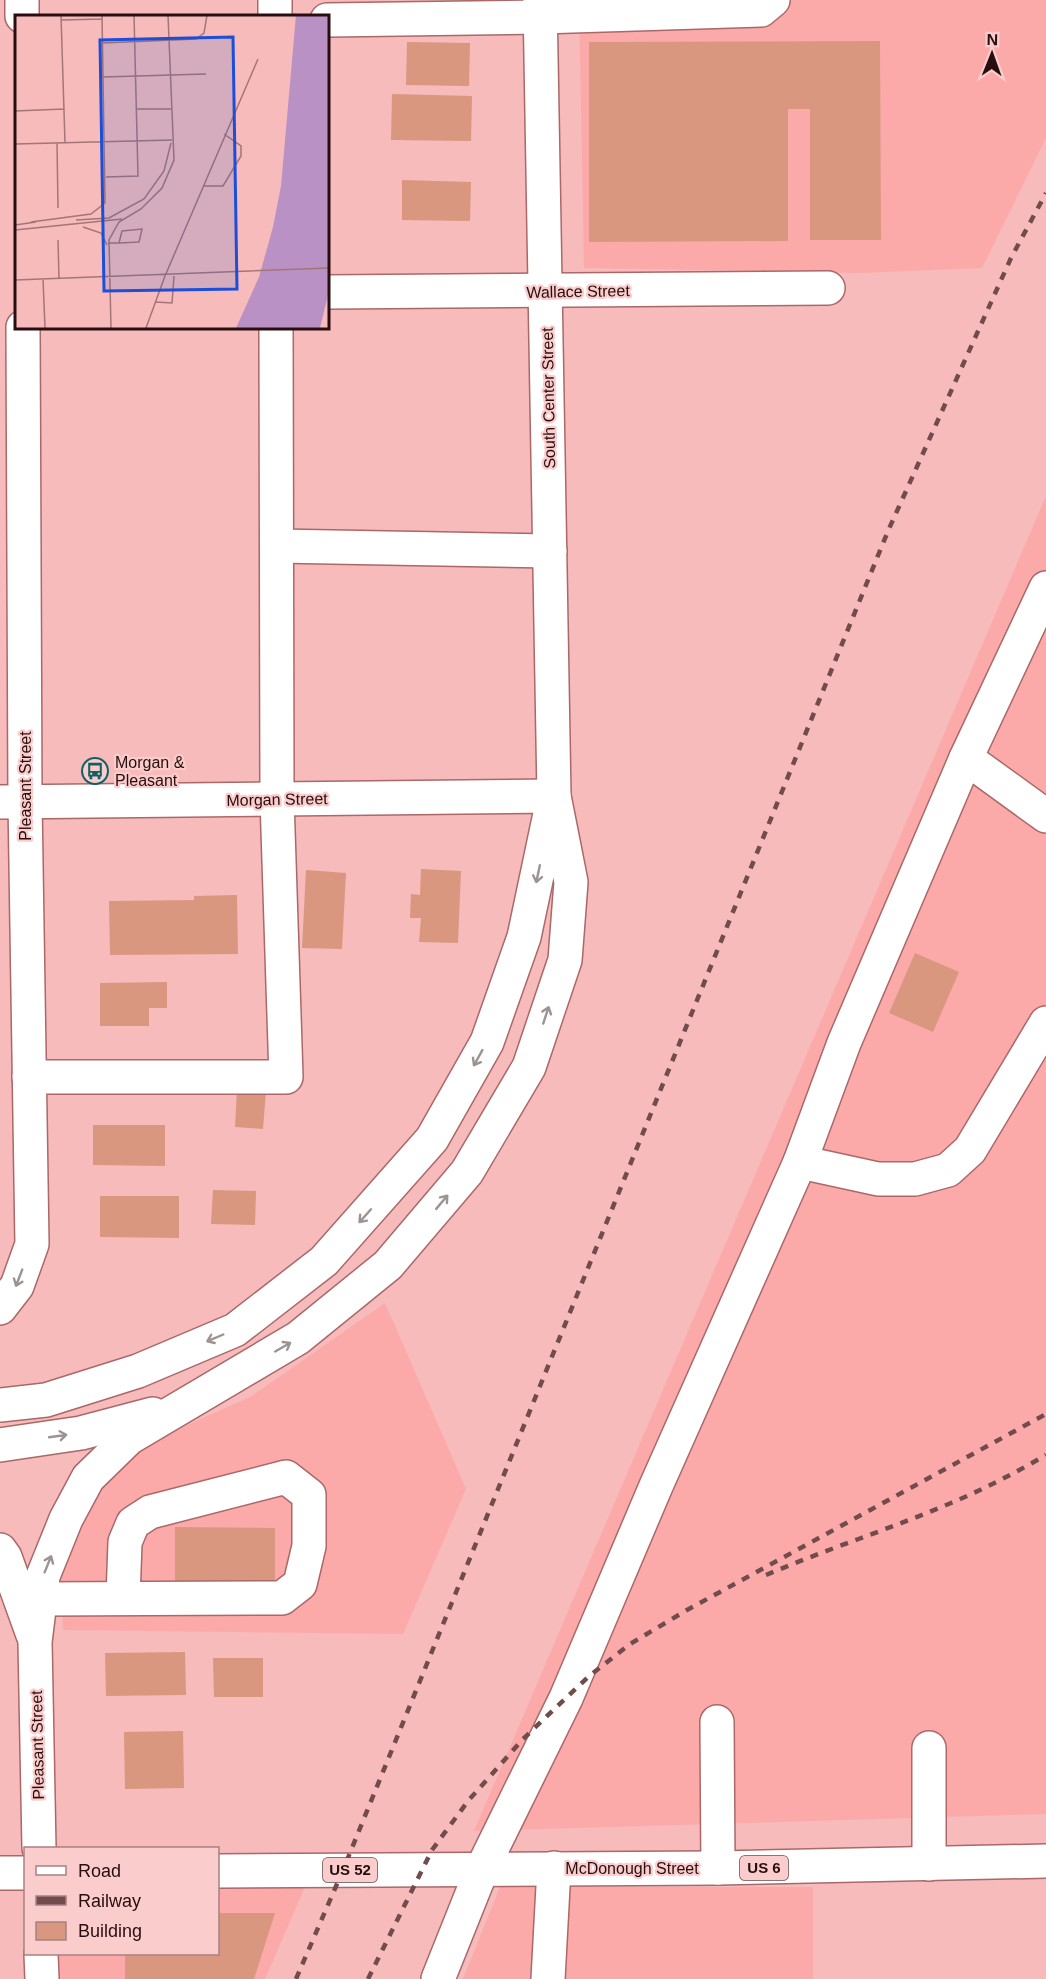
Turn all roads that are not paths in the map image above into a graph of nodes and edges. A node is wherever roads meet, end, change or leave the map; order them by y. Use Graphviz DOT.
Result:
graph roads {
  1 [pos="773,0"];
  2 [pos="541,8"];
  3 [pos="328,20"];
  4 [pos="828,288"];
  5 [pos="546,291"];
  6 [pos="328,292"];
  7 [pos="23,328"];
  8 [pos="276,328"];
  9 [pos="277,546"];
  10 [pos="550,551"];
  11 [pos="1046,588"];
  12 [pos="966,758"];
  13 [pos="554,796"];
  14 [pos="277,799"];
  15 [pos="12,801"];
  16 [pos="1046,816"];
  17 [pos="1046,1023"];
  18 [pos="29,1077"];
  19 [pos="800,1162"];
  20 [pos="0,1308"];
  21 [pos="0,1405"];
  22 [pos="178,1408"];
  23 [pos="0,1444"];
  24 [pos="0,1550"];
  25 [pos="123,1598"];
  26 [pos="40,1599"];
  27 [pos="35,1642"];
  28 [pos="717,1722"];
  29 [pos="929,1748"];
  30 [pos="39,1847"];
  31 [pos="1046,1861"];
  32 [pos="929,1864"];
  33 [pos="554,1868"];
  34 [pos="482,1869"];
  35 [pos="718,1869"];
  36 [pos="219,1871"];
  37 [pos="24,1873"];
  38 [pos="0,1874"];
  39 [pos="41,1955"];
  40 [pos="42,1979"];
  41 [pos="438,1979"];
  42 [pos="548,1979"];
  1 -- 2 [label="street"];
  2 -- 3 [label="street"];
  2 -- 5 [label="street, South Center Street"];
  4 -- 5 [label="street, Wallace Street"];
  5 -- 6 [label="street, Wallace Street"];
  5 -- 10 [label="street, South Center Street"];
  7 -- 15 [label="street, Pleasant Street"];
  8 -- 9 [label="street"];
  9 -- 10 [label="street"];
  9 -- 14 [label="street"];
  10 -- 13 [label="street, South Center Street"];
  11 -- 12 [label="street"];
  12 -- 16 [label="street"];
  12 -- 19 [label="street"];
  13 -- 14 [label="street, Morgan Street"];
  13 -- 21 [label="street, one-way"];
  22 -- 13 [label="street, one-way"];
  14 -- 15 [label="street, Morgan Street"];
  14 -- 18 [label="street"];
  15 -- 18 [label="street, Pleasant Street"];
  17 -- 19 [label="street"];
  18 -- 20 [label="street, Pleasant Street, one-way"];
  19 -- 34 [label="street"];
  23 -- 22 [label="street, one-way"];
  26 -- 22 [label="street, one-way"];
  24 -- 27 [label="street"];
  25 -- 25 [label="street"];
  25 -- 26 [label="street"];
  26 -- 27 [label="street"];
  27 -- 30 [label="street, Pleasant Street"];
  28 -- 35 [label="street"];
  29 -- 32 [label="street"];
  31 -- 32 [label="street, McDonough Street / US 6"];
  32 -- 35 [label="street, McDonough Street / US 6"];
  33 -- 34 [label="street, McDonough Street / US 6"];
  33 -- 35 [label="street, McDonough Street / US 6"];
  33 -- 42 [label="street"];
  34 -- 36 [label="street, McDonough Street / US 52"];
  34 -- 41 [label="street"];
  37 -- 38 [label="street"];
  39 -- 40 [label="street"];
}
